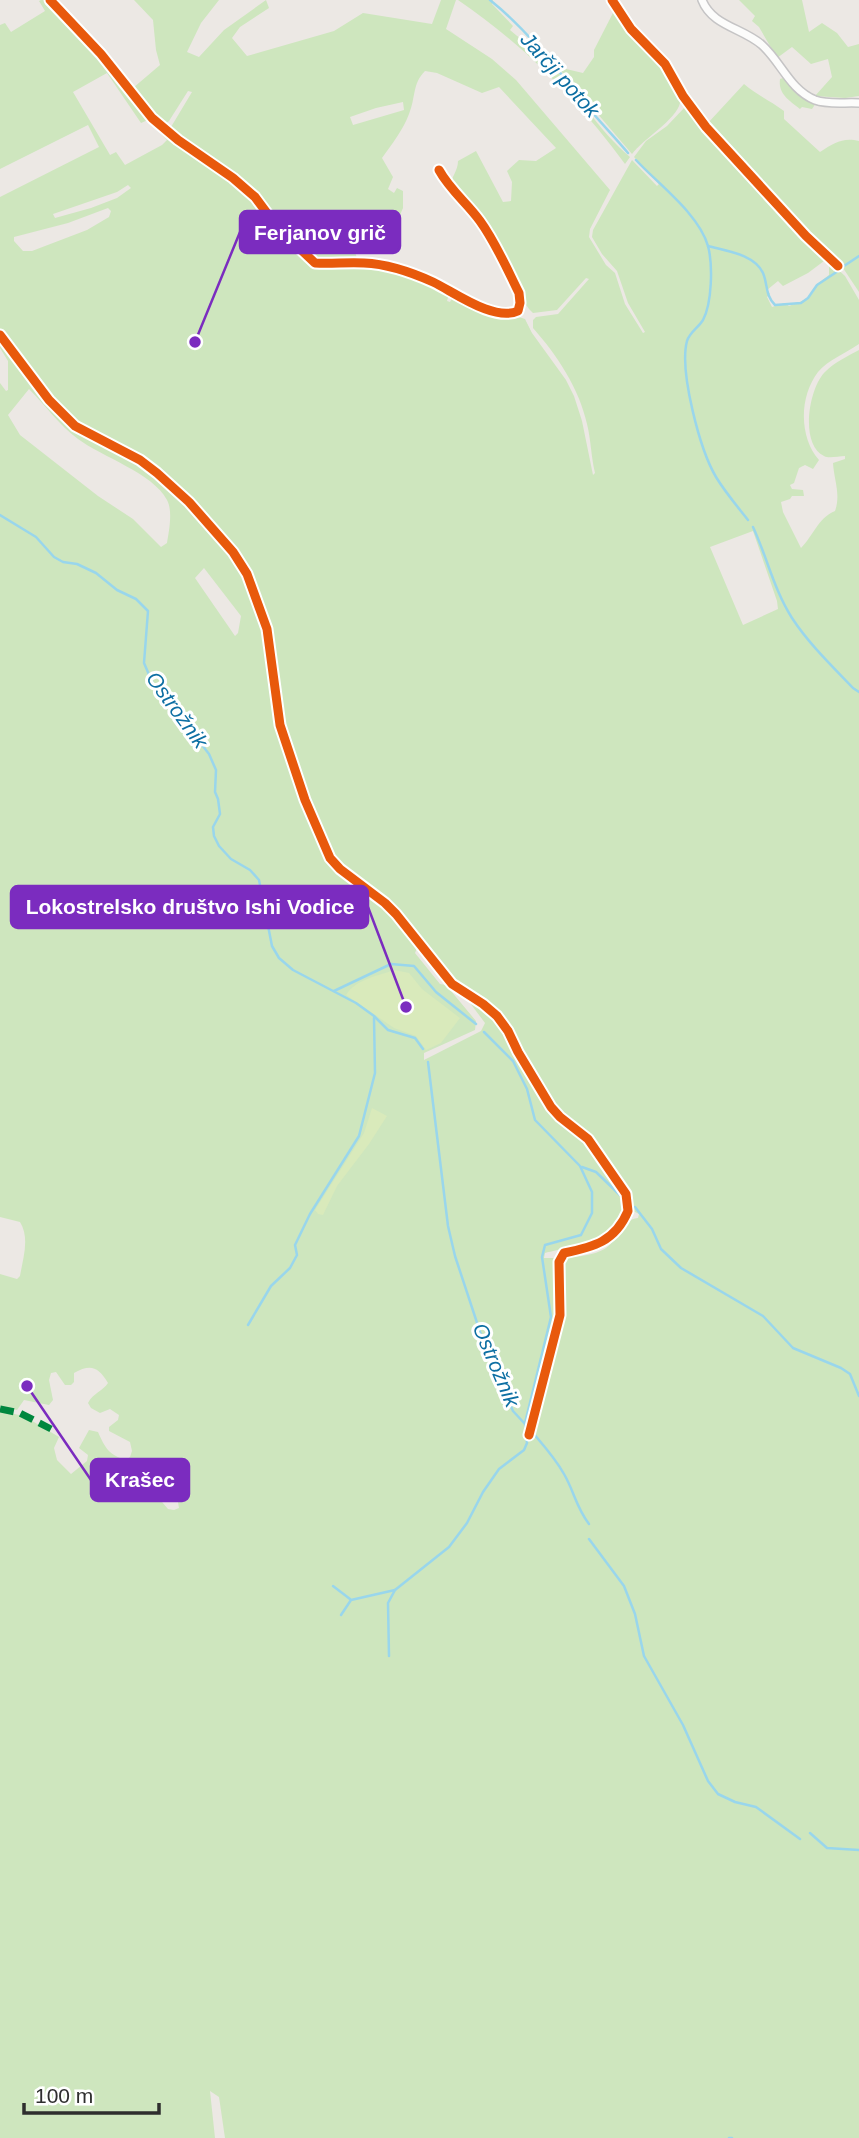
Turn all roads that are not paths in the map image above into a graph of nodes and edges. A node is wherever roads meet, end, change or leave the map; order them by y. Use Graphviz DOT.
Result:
graph roads {
  1 [pos="50,0"];
  2 [pos="612,0"];
  3 [pos="702,0"];
  4 [pos="859,103"];
  5 [pos="439,170"];
  6 [pos="838,266"];
  7 [pos="0,335"];
  8 [pos="529,1435"];
  1 -- 5 [label="street"];
  2 -- 6 [label="street"];
  3 -- 4 [label="street"];
  7 -- 8 [label="street"];
}
